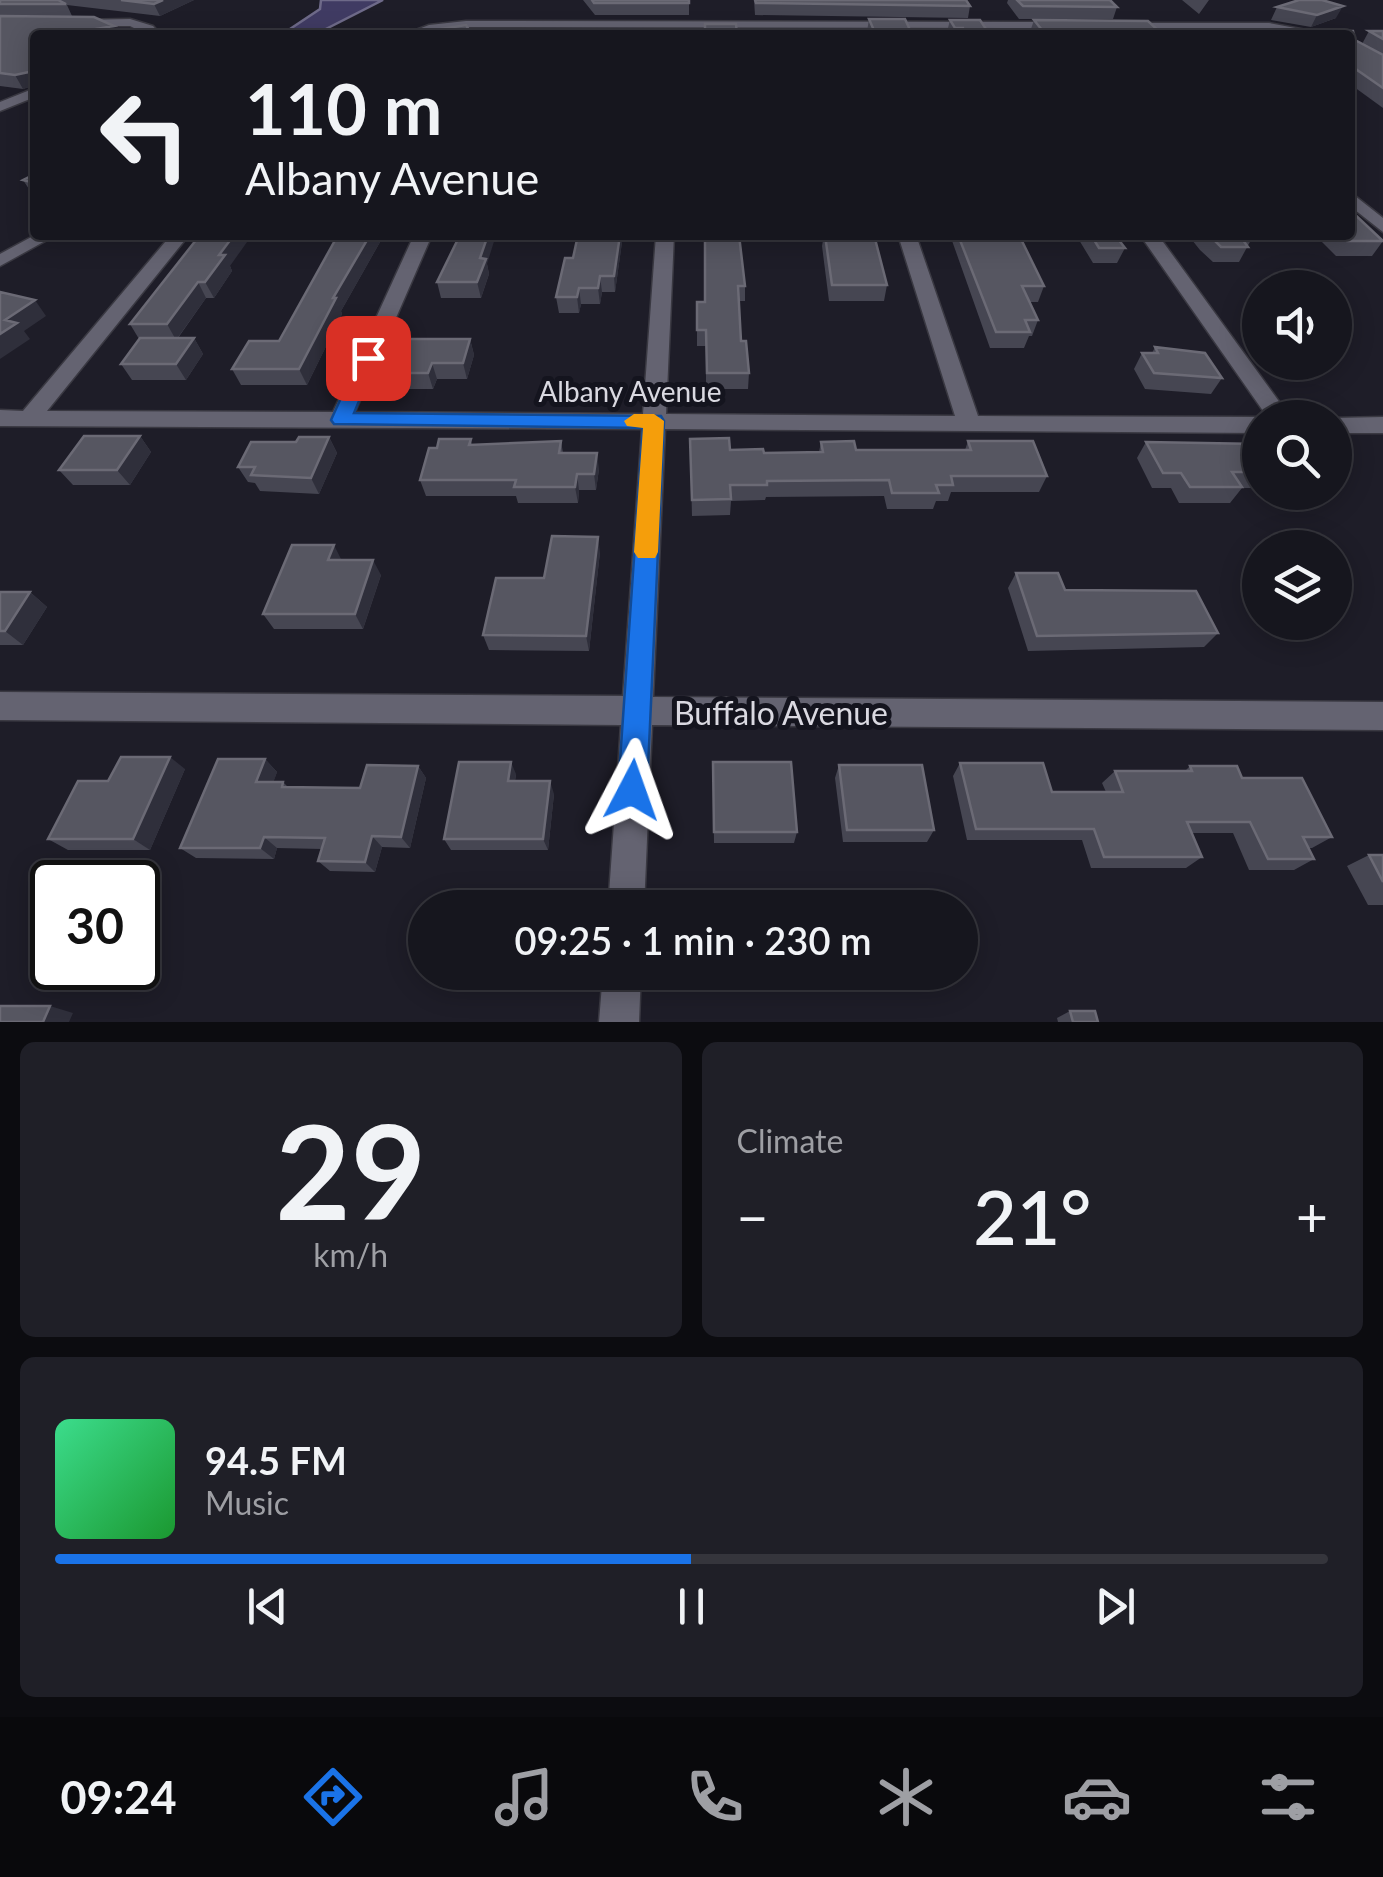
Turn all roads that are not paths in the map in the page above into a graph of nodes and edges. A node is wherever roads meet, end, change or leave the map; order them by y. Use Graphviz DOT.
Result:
graph roads {
  1 [pos="64,22"];
  2 [pos="1071,26"];
  3 [pos="1107,26"];
  4 [pos="514,29"];
  5 [pos="151,30"];
  6 [pos="428,30"];
  7 [pos="677,30"];
  8 [pos="840,30"];
  9 [pos="1003,30"];
  10 [pos="1166,30"];
  11 [pos="1300,30"];
  12 [pos="30,94"];
  13 [pos="0,107"];
  14 [pos="1355,203"];
  15 [pos="1383,228"];
  16 [pos="38,240"];
  17 [pos="176,240"];
  18 [pos="420,240"];
  19 [pos="665,240"];
  20 [pos="909,240"];
  21 [pos="1153,240"];
  22 [pos="0,261"];
  23 [pos="1267,400"];
  24 [pos="0,418"];
  25 [pos="29,418"];
  26 [pos="341,420"];
  27 [pos="654,421"];
  28 [pos="969,423"];
  29 [pos="1242,425"];
  30 [pos="1352,425"];
  31 [pos="1383,426"];
  32 [pos="0,706"];
  33 [pos="637,711"];
  34 [pos="1383,716"];
  35 [pos="627,890"];
  36 [pos="621,990"];
  37 [pos="619,1022"];
  1 -- 5 [label="street"];
  2 -- 9 [label="street"];
  3 -- 10 [label="street"];
  4 -- 6 [label="street"];
  4 -- 7 [label="street"];
  7 -- 8 [label="street"];
  8 -- 9 [label="street"];
  10 -- 11 [label="street"];
  12 -- 13 [label="street"];
  14 -- 15 [label="street"];
  16 -- 22 [label="street"];
  17 -- 25 [label="street"];
  18 -- 26 [label="street"];
  19 -- 27 [label="street"];
  20 -- 28 [label="street"];
  21 -- 23 [label="street"];
  24 -- 25 [label="street, Albany Avenue"];
  25 -- 26 [label="street, Albany Avenue"];
  26 -- 27 [label="street, Albany Avenue"];
  27 -- 28 [label="street, Albany Avenue"];
  27 -- 33 [label="street"];
  28 -- 29 [label="street, Albany Avenue"];
  30 -- 31 [label="street"];
  32 -- 33 [label="street, Buffalo Avenue"];
  33 -- 34 [label="street, Buffalo Avenue"];
  33 -- 35 [label="street"];
  36 -- 37 [label="street"];
}
